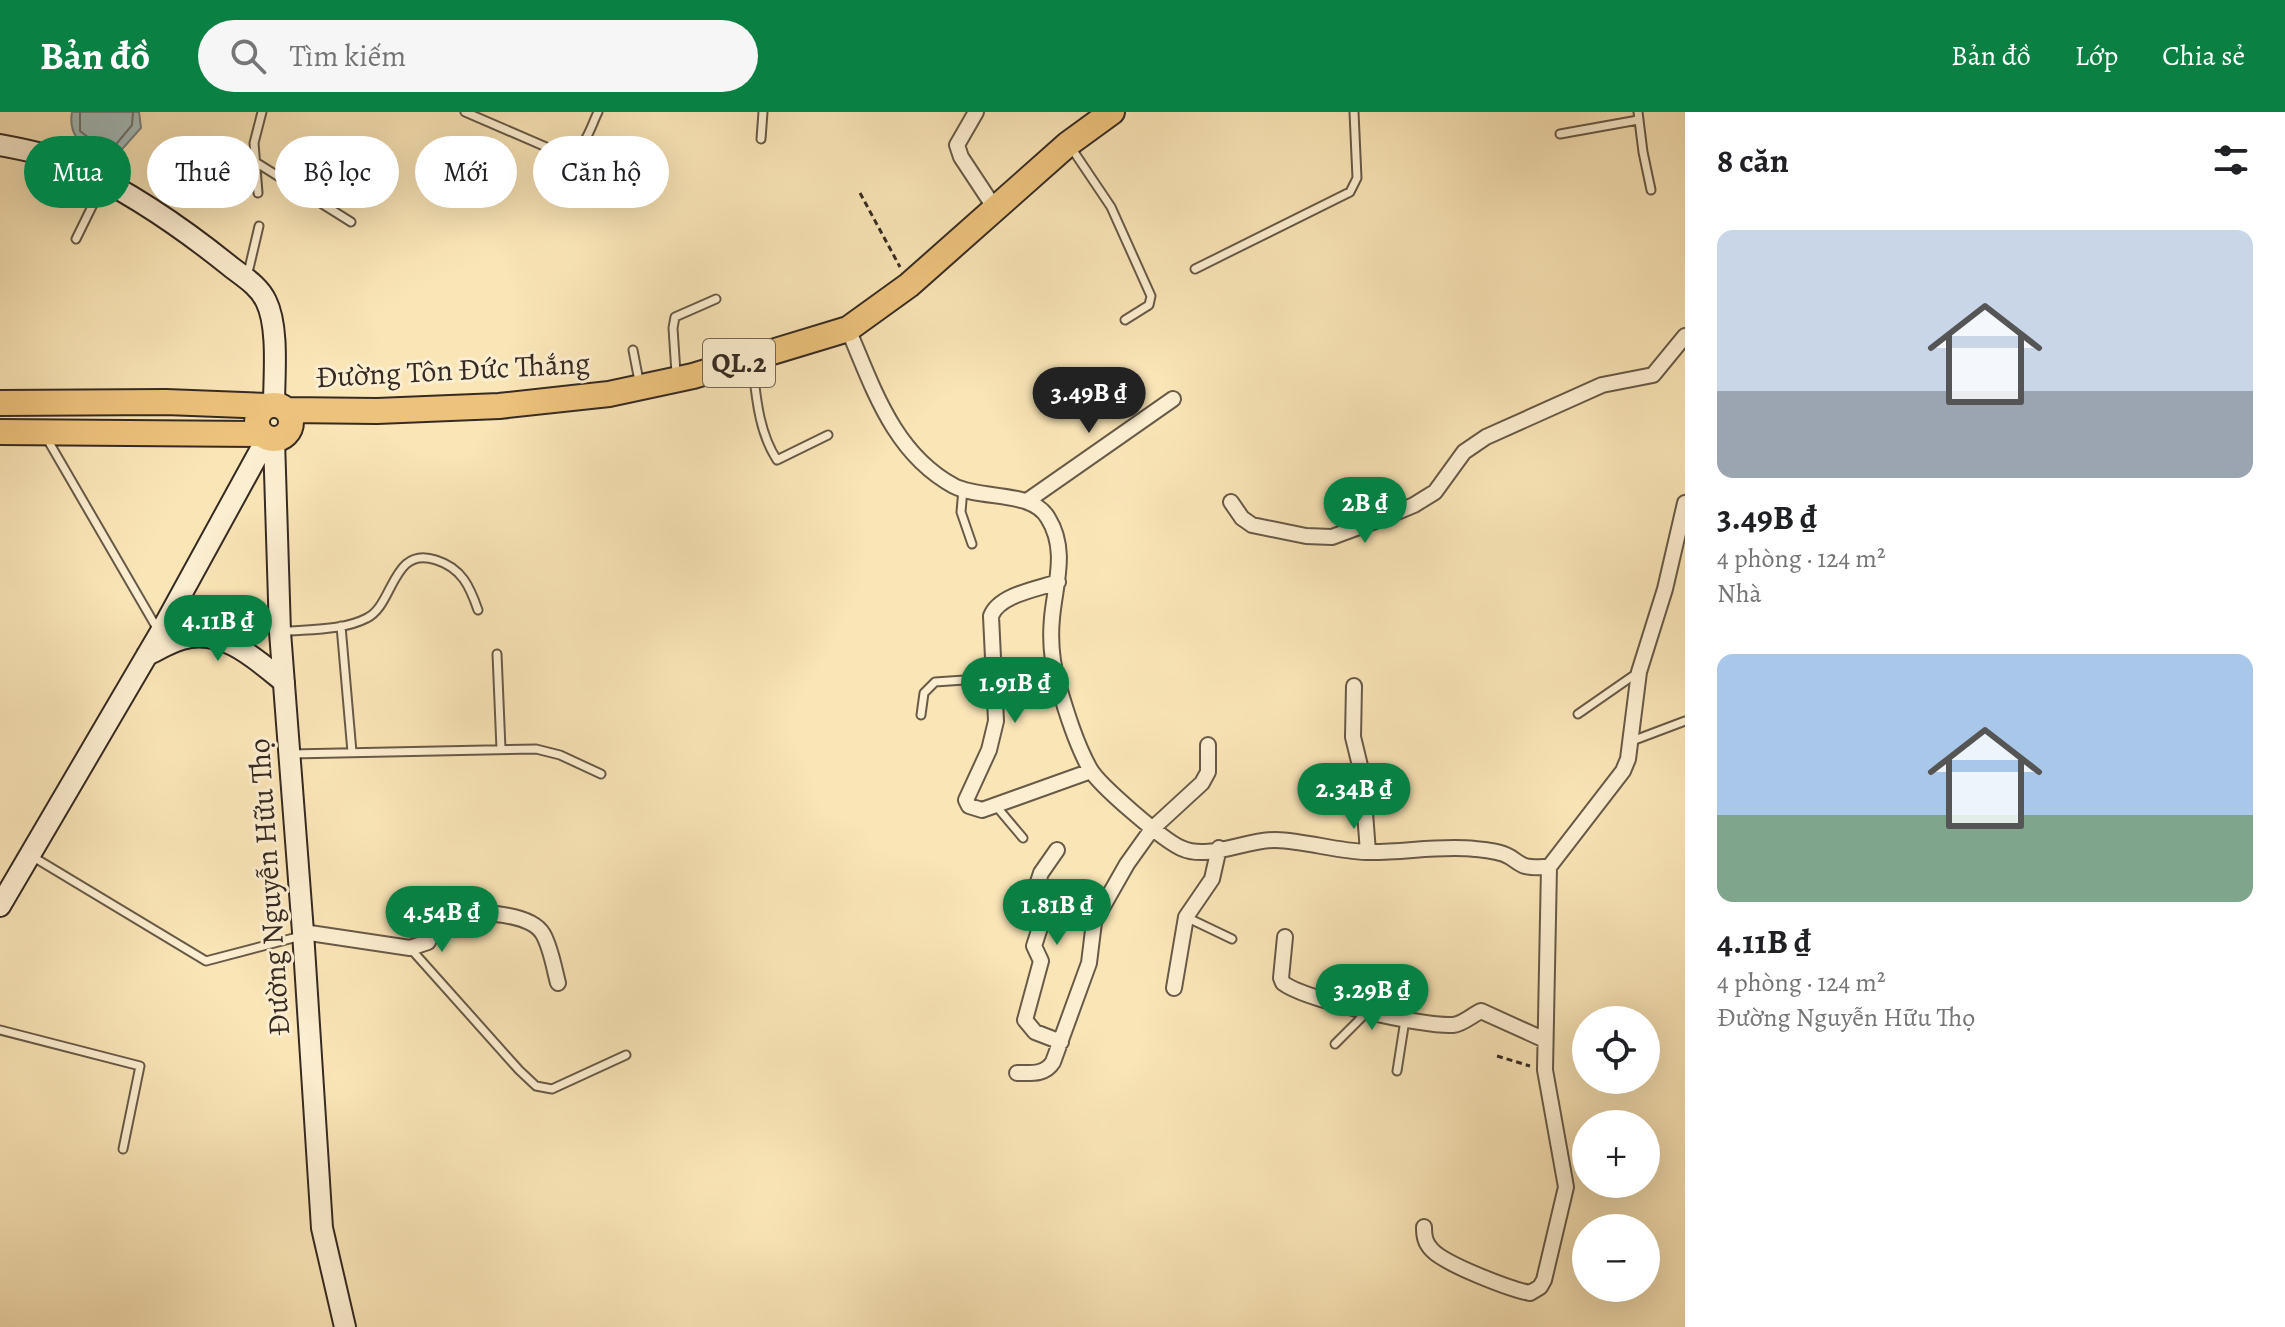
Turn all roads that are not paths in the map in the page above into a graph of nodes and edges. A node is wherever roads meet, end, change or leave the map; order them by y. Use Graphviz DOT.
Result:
graph roads {
  1 [pos="262,112"];
  2 [pos="465,112"];
  3 [pos="598,112"];
  4 [pos="763,112"];
  5 [pos="976,112"];
  6 [pos="1112,112"];
  7 [pos="1354,112"];
  8 [pos="1638,116"];
  9 [pos="1560,134"];
  10 [pos="256,136"];
  11 [pos="761,139"];
  12 [pos="1068,144"];
  13 [pos="0,145"];
  14 [pos="24,149"];
  15 [pos="259,164"];
  16 [pos="1651,190"];
  17 [pos="131,199"];
  18 [pos="994,207"];
  19 [pos="91,208"];
  20 [pos="351,222"];
  21 [pos="259,226"];
  22 [pos="76,239"];
  23 [pos="1195,269"];
  24 [pos="246,279"];
  25 [pos="716,299"];
  26 [pos="1125,320"];
  27 [pos="848,329"];
  28 [pos="1685,336"];
  29 [pos="633,350"];
  30 [pos="752,359"];
  31 [pos="676,380"];
  32 [pos="640,388"];
  33 [pos="1173,399"];
  34 [pos="0,403"];
  35 [pos="276,407"];
  36 [pos="0,432"];
  37 [pos="43,432"];
  38 [pos="828,435"];
  39 [pos="267,438"];
  40 [pos="963,489"];
  41 [pos="1027,501"];
  42 [pos="1231,502"];
  43 [pos="1685,503"];
  44 [pos="972,544"];
  45 [pos="1679,557"];
  46 [pos="1058,582"];
  47 [pos="478,610"];
  48 [pos="341,626"];
  49 [pos="280,632"];
  50 [pos="160,633"];
  51 [pos="497,654"];
  52 [pos="147,655"];
  53 [pos="1639,672"];
  54 [pos="994,678"];
  55 [pos="284,682"];
  56 [pos="1057,683"];
  57 [pos="1354,686"];
  58 [pos="1031,690"];
  59 [pos="1578,714"];
  60 [pos="921,715"];
  61 [pos="1685,721"];
  62 [pos="1632,741"];
  63 [pos="1208,745"];
  64 [pos="501,749"];
  65 [pos="352,752"];
  66 [pos="289,754"];
  67 [pos="1091,771"];
  68 [pos="601,774"];
  69 [pos="996,806"];
  70 [pos="1152,829"];
  71 [pos="1023,838"];
  72 [pos="1219,848"];
  73 [pos="1057,850"];
  74 [pos="1368,852"];
  75 [pos="30,854"];
  76 [pos="1549,867"];
  77 [pos="0,906"];
  78 [pos="1186,917"];
  79 [pos="303,934"];
  80 [pos="1285,937"];
  81 [pos="1232,939"];
  82 [pos="410,948"];
  83 [pos="558,983"];
  84 [pos="1174,988"];
  85 [pos="1367,1012"];
  86 [pos="1406,1018"];
  87 [pos="0,1030"];
  88 [pos="1545,1040"];
  89 [pos="1061,1042"];
  90 [pos="1335,1044"];
  91 [pos="626,1055"];
  92 [pos="1397,1071"];
  93 [pos="1017,1073"];
  94 [pos="123,1149"];
  95 [pos="1424,1227"];
  96 [pos="345,1327"];
  1 -- 10 [label="lane"];
  2 -- 3 [label="lane"];
  4 -- 11 [label="lane"];
  5 -- 18 [label="street"];
  6 -- 12 [label="highway, Đường Tôn Đức Thắng / QL.2"];
  7 -- 23 [label="lane"];
  8 -- 9 [label="lane"];
  8 -- 16 [label="lane"];
  12 -- 18 [label="highway, Đường Tôn Đức Thắng / QL.2"];
  12 -- 26 [label="lane"];
  13 -- 14 [label="main road"];
  15 -- 20 [label="lane"];
  17 -- 24 [label="main road"];
  18 -- 27 [label="highway, Đường Tôn Đức Thắng / QL.2"];
  19 -- 22 [label="lane"];
  21 -- 24 [label="lane"];
  24 -- 35 [label="main road"];
  25 -- 31 [label="lane"];
  27 -- 30 [label="highway, Đường Tôn Đức Thắng / QL.2"];
  27 -- 40 [label="street"];
  28 -- 42 [label="street"];
  29 -- 32 [label="lane"];
  30 -- 31 [label="highway, Đường Tôn Đức Thắng / QL.2"];
  30 -- 38 [label="lane"];
  31 -- 32 [label="highway, Đường Tôn Đức Thắng / QL.2"];
  32 -- 35 [label="highway, Đường Tôn Đức Thắng / QL.2"];
  33 -- 41 [label="street"];
  34 -- 35 [label="highway, QL.2"];
  35 -- 39 [label="highway"];
  36 -- 37 [label="highway"];
  37 -- 39 [label="highway"];
  37 -- 50 [label="lane"];
  39 -- 49 [label="main road, Đường Nguyễn Hữu Thọ"];
  39 -- 50 [label="main road"];
  40 -- 41 [label="street"];
  40 -- 44 [label="lane"];
  41 -- 46 [label="street"];
  43 -- 45 [label="street"];
  45 -- 53 [label="street"];
  46 -- 54 [label="street"];
  46 -- 56 [label="street"];
  47 -- 48 [label="lane"];
  48 -- 49 [label="lane"];
  48 -- 65 [label="lane"];
  49 -- 55 [label="main road, Đường Nguyễn Hữu Thọ"];
  50 -- 52 [label="main road"];
  51 -- 64 [label="lane"];
  52 -- 55 [label="main road"];
  52 -- 75 [label="main road"];
  53 -- 59 [label="lane"];
  53 -- 62 [label="street"];
  54 -- 60 [label="lane"];
  54 -- 69 [label="street"];
  55 -- 66 [label="main road, Đường Nguyễn Hữu Thọ"];
  56 -- 58 [label="lane"];
  56 -- 67 [label="street"];
  57 -- 74 [label="street"];
  61 -- 62 [label="lane"];
  62 -- 76 [label="street"];
  63 -- 70 [label="street"];
  64 -- 65 [label="lane"];
  64 -- 68 [label="lane"];
  65 -- 66 [label="lane"];
  66 -- 79 [label="main road, Đường Nguyễn Hữu Thọ"];
  67 -- 69 [label="street"];
  67 -- 70 [label="street"];
  69 -- 71 [label="lane"];
  70 -- 72 [label="street"];
  70 -- 89 [label="street"];
  72 -- 74 [label="street"];
  72 -- 78 [label="street"];
  73 -- 89 [label="street"];
  74 -- 76 [label="street"];
  75 -- 77 [label="main road"];
  75 -- 79 [label="lane"];
  76 -- 88 [label="street"];
  78 -- 81 [label="lane"];
  78 -- 84 [label="street"];
  79 -- 82 [label="street"];
  79 -- 96 [label="main road, Đường Nguyễn Hữu Thọ"];
  80 -- 85 [label="street"];
  82 -- 83 [label="street"];
  82 -- 91 [label="lane"];
  85 -- 86 [label="street"];
  85 -- 90 [label="lane"];
  86 -- 88 [label="street"];
  86 -- 92 [label="lane"];
  87 -- 94 [label="lane"];
  88 -- 95 [label="street"];
  89 -- 93 [label="street"];
}
